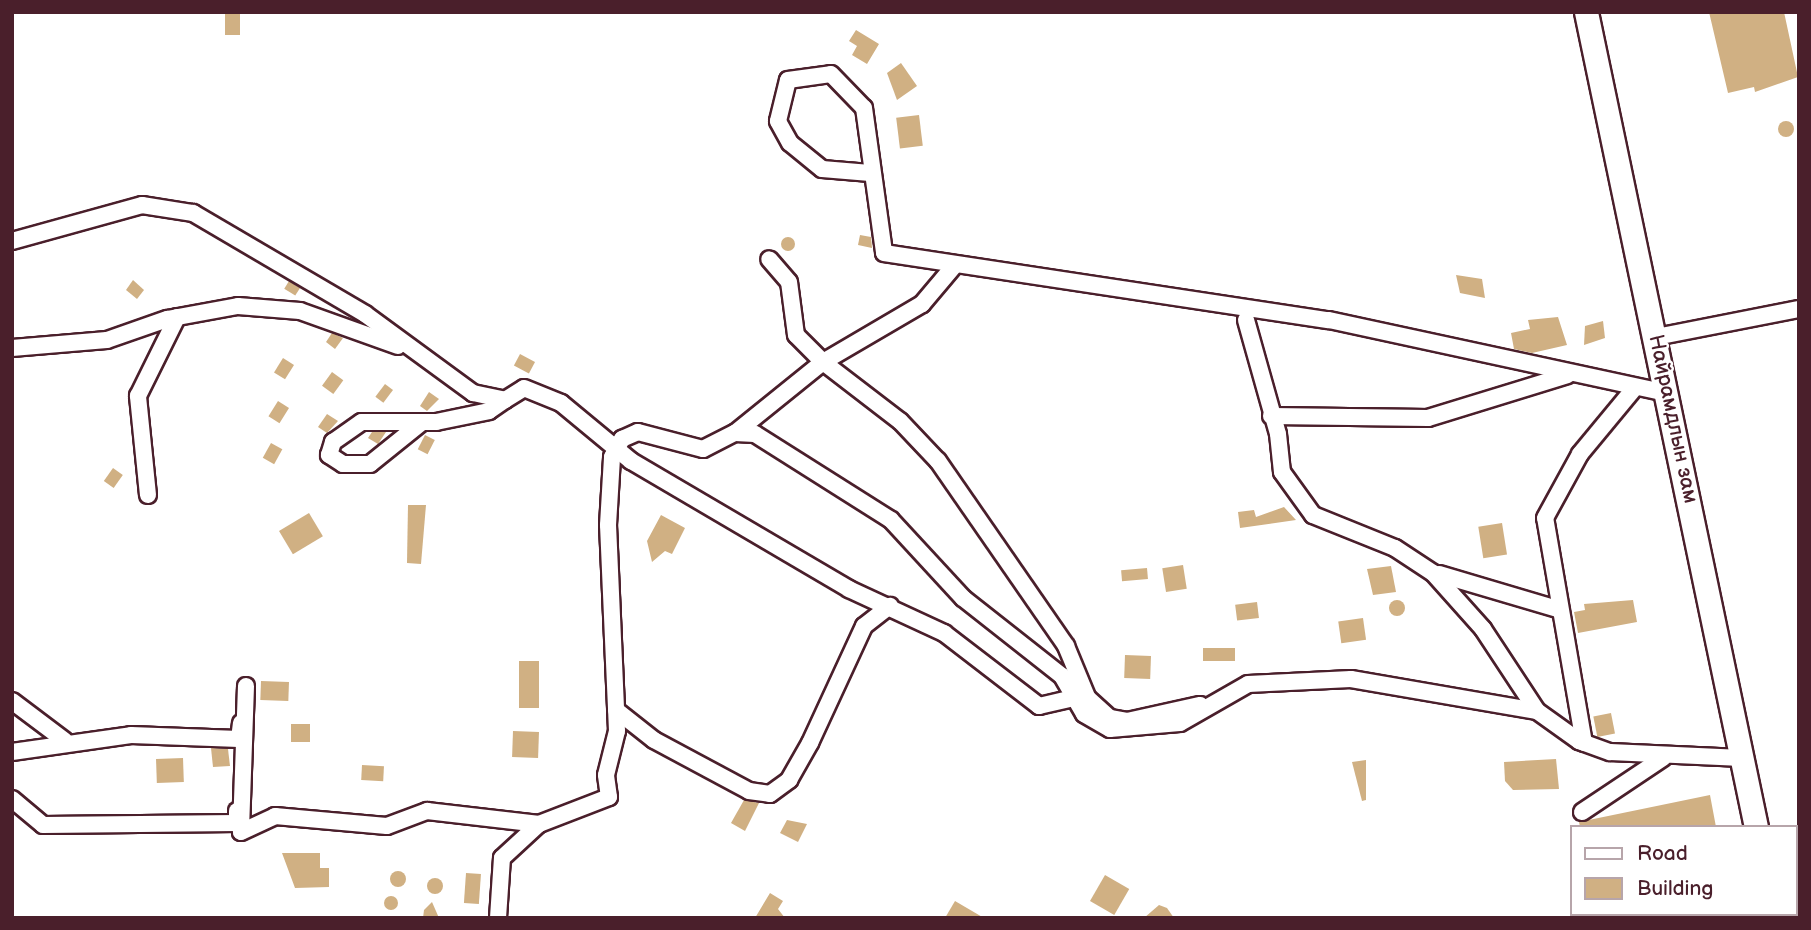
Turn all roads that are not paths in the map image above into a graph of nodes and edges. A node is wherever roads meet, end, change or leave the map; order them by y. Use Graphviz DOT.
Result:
graph roads {
  1 [pos="1586,12"];
  2 [pos="870,173"];
  3 [pos="12,241"];
  4 [pos="769,259"];
  5 [pos="954,266"];
  6 [pos="1799,309"];
  7 [pos="177,317"];
  8 [pos="1246,320"];
  9 [pos="1656,337"];
  10 [pos="12,348"];
  11 [pos="410,351"];
  12 [pos="823,362"];
  13 [pos="1568,375"];
  14 [pos="1633,390"];
  15 [pos="1667,393"];
  16 [pos="505,400"];
  17 [pos="1271,416"];
  18 [pos="421,424"];
  19 [pos="734,433"];
  20 [pos="622,442"];
  21 [pos="148,495"];
  22 [pos="1428,569"];
  23 [pos="890,607"];
  24 [pos="1557,609"];
  25 [pos="1081,699"];
  26 [pos="12,701"];
  27 [pos="616,710"];
  28 [pos="1537,711"];
  29 [pos="239,738"];
  30 [pos="65,741"];
  31 [pos="1584,743"];
  32 [pos="12,752"];
  33 [pos="1663,758"];
  34 [pos="1742,758"];
  35 [pos="12,799"];
  36 [pos="1582,812"];
  37 [pos="539,824"];
  38 [pos="1756,825"];
  39 [pos="498,918"];
  1 -- 9 [label="main road, Найрамдлын зам"];
  2 -- 2 [label="street"];
  2 -- 5 [label="street"];
  3 -- 11 [label="street"];
  4 -- 12 [label="street"];
  5 -- 12 [label="street"];
  5 -- 13 [label="street"];
  6 -- 9 [label="street"];
  7 -- 10 [label="street"];
  7 -- 11 [label="street"];
  7 -- 21 [label="street"];
  8 -- 17 [label="street"];
  9 -- 15 [label="main road, Найрамдлын зам"];
  11 -- 16 [label="street"];
  12 -- 19 [label="street"];
  12 -- 25 [label="street"];
  13 -- 14 [label="street"];
  13 -- 17 [label="street"];
  14 -- 15 [label="street"];
  14 -- 24 [label="street"];
  15 -- 34 [label="main road, Найрамдлын зам"];
  16 -- 18 [label="street"];
  16 -- 20 [label="street"];
  17 -- 22 [label="street"];
  18 -- 18 [label="street"];
  19 -- 20 [label="street"];
  19 -- 25 [label="street"];
  20 -- 23 [label="street"];
  20 -- 27 [label="street"];
  22 -- 24 [label="street"];
  22 -- 28 [label="street"];
  23 -- 25 [label="street"];
  23 -- 27 [label="street"];
  24 -- 31 [label="street"];
  25 -- 28 [label="street"];
  26 -- 30 [label="street"];
  27 -- 37 [label="street"];
  28 -- 31 [label="street"];
  29 -- 30 [label="street"];
  29 -- 35 [label="street"];
  29 -- 37 [label="street"];
  30 -- 32 [label="street"];
  31 -- 33 [label="street"];
  33 -- 34 [label="street"];
  33 -- 36 [label="street"];
  34 -- 38 [label="main road, Найрамдлын зам"];
  37 -- 39 [label="street"];
}
